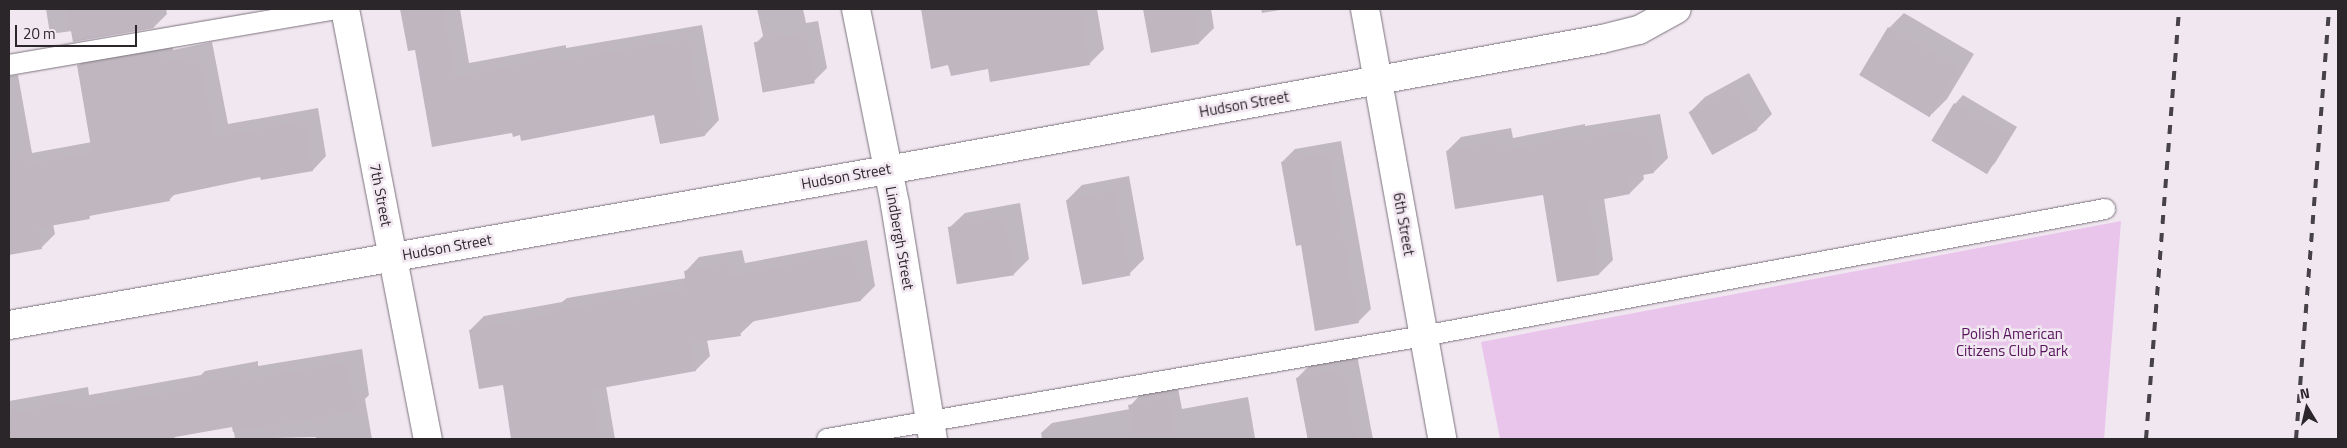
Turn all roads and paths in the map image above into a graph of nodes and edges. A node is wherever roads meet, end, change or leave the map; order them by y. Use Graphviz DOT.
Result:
graph roads {
  1 [pos="336,9"];
  2 [pos="345,9"];
  3 [pos="856,9"];
  4 [pos="1365,9"];
  5 [pos="1677,9"];
  6 [pos="9,65"];
  7 [pos="1378,80"];
  8 [pos="887,168"];
  9 [pos="2105,209"];
  10 [pos="392,257"];
  11 [pos="9,325"];
  12 [pos="1423,336"];
  13 [pos="932,430"];
  14 [pos="428,439"];
  15 [pos="827,439"];
  16 [pos="1442,439"];
  1 -- 6 [label="lane"];
  2 -- 10 [label="street, 7th Street"];
  3 -- 8 [label="street, Lindbergh Street"];
  4 -- 7 [label="street, 6th Street"];
  5 -- 7 [label="street, Hudson Street"];
  7 -- 8 [label="street, Hudson Street"];
  7 -- 12 [label="street, 6th Street"];
  8 -- 10 [label="street, Hudson Street"];
  8 -- 13 [label="street, Lindbergh Street"];
  9 -- 12 [label="lane"];
  10 -- 11 [label="street, Hudson Street"];
  10 -- 14 [label="street, 7th Street"];
  12 -- 13 [label="lane"];
  12 -- 16 [label="street, 6th Street"];
  13 -- 15 [label="lane"];
}
